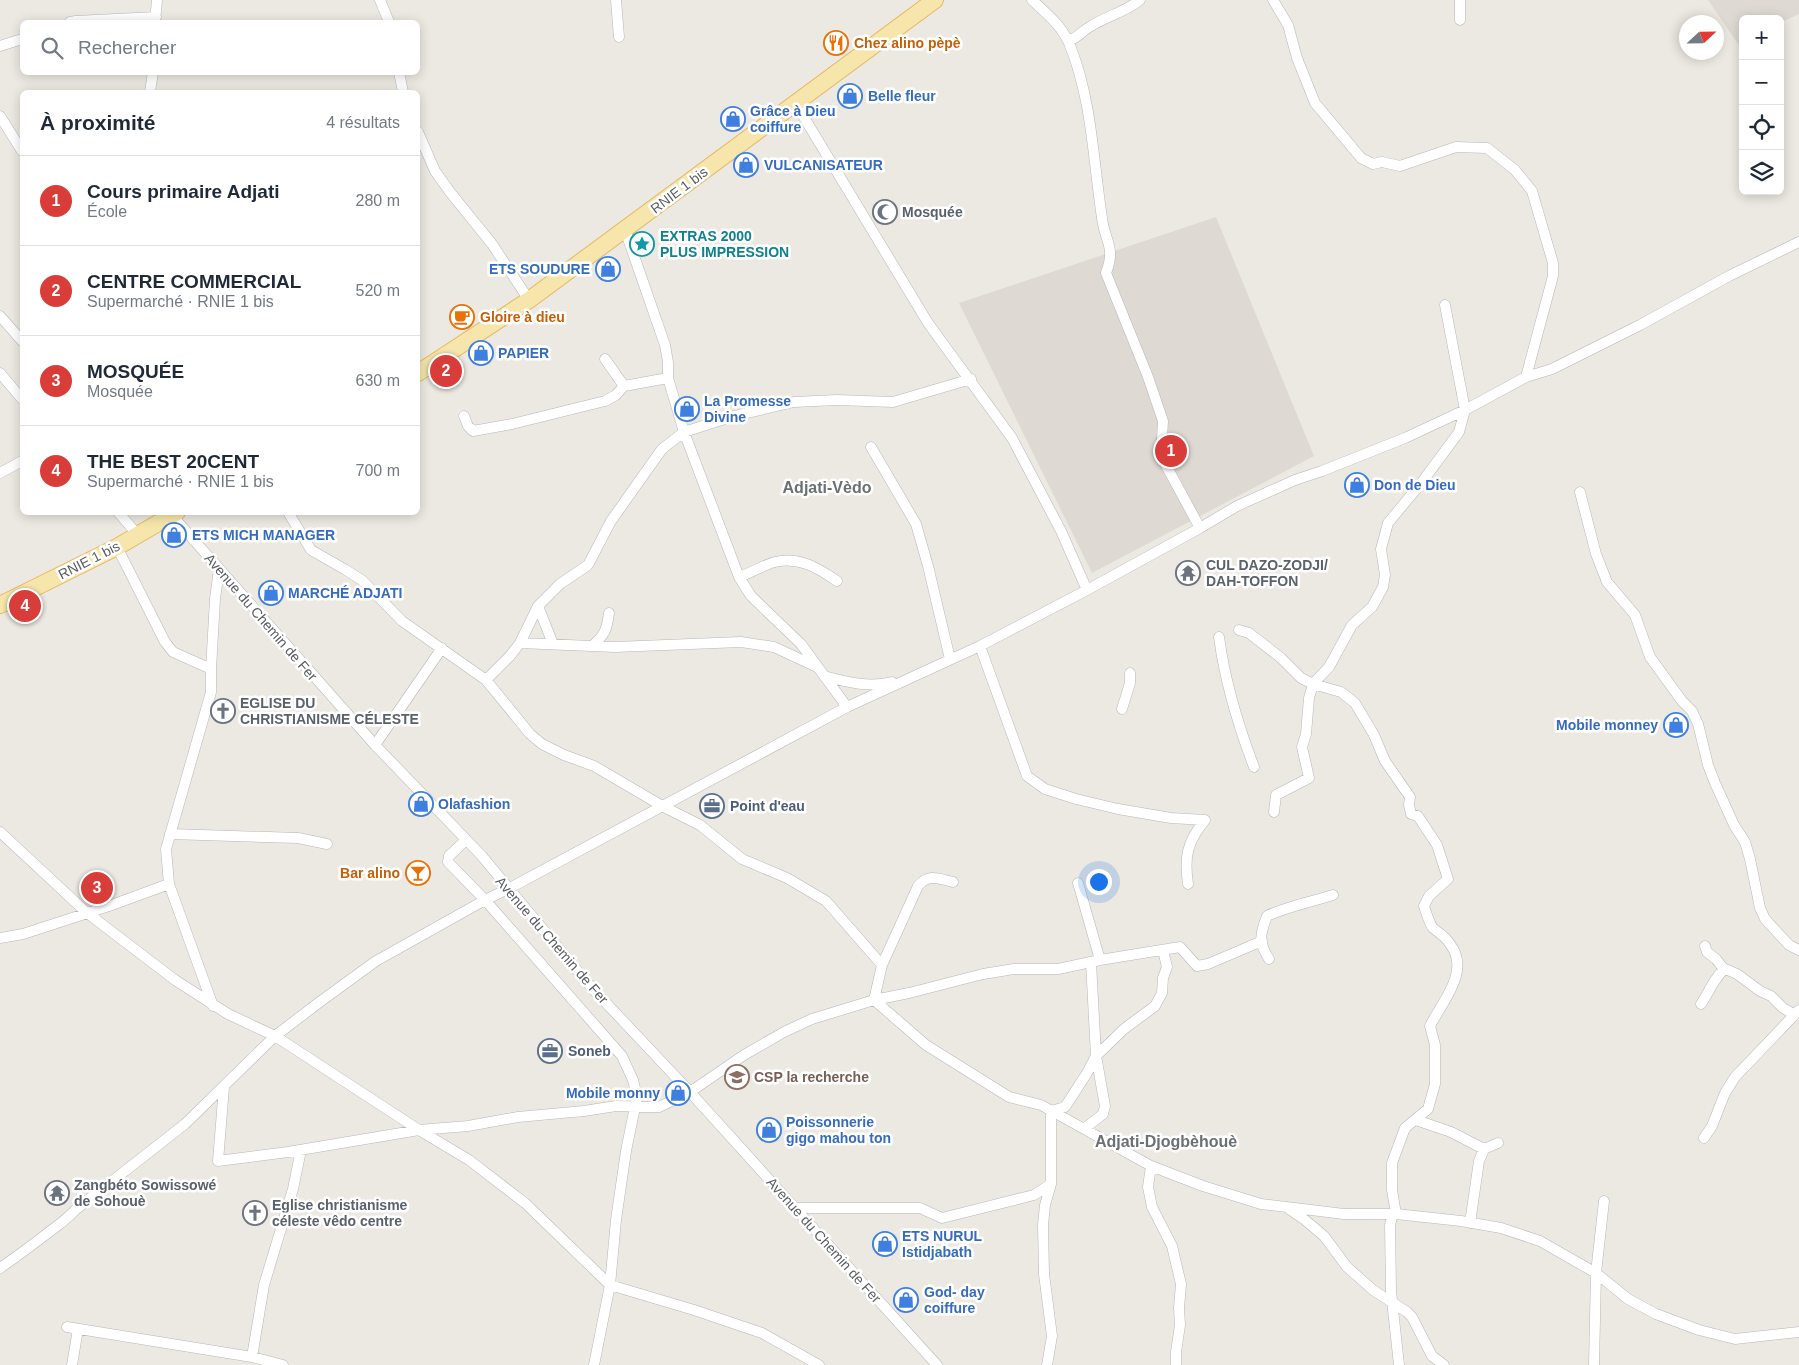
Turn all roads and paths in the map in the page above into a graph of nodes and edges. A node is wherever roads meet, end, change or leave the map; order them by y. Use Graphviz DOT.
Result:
graph roads {
  1 [pos="157,0"];
  2 [pos="380,0"];
  3 [pos="616,0"];
  4 [pos="935,0"];
  5 [pos="1032,0"];
  6 [pos="1140,0"];
  7 [pos="1274,0"];
  8 [pos="1460,0"];
  9 [pos="120,20"];
  10 [pos="156,20"];
  11 [pos="388,20"];
  12 [pos="1460,20"];
  13 [pos="619,37"];
  14 [pos="20,40"];
  15 [pos="1068,41"];
  16 [pos="0,46"];
  17 [pos="153,75"];
  18 [pos="400,75"];
  19 [pos="150,90"];
  20 [pos="403,90"];
  21 [pos="796,104"];
  22 [pos="0,116"];
  23 [pos="420,137"];
  24 [pos="20,148"];
  25 [pos="625,230"];
  26 [pos="1799,242"];
  27 [pos="530,300"];
  28 [pos="1445,305"];
  29 [pos="0,316"];
  30 [pos="20,339"];
  31 [pos="605,359"];
  32 [pos="420,372"];
  33 [pos="0,373"];
  34 [pos="1526,377"];
  35 [pos="668,378"];
  36 [pos="971,379"];
  37 [pos="624,386"];
  38 [pos="20,397"];
  39 [pos="1465,410"];
  40 [pos="464,416"];
  41 [pos="684,432"];
  42 [pos="871,447"];
  43 [pos="20,462"];
  44 [pos="0,472"];
  45 [pos="1580,492"];
  46 [pos="121,515"];
  47 [pos="171,515"];
  48 [pos="174,515"];
  49 [pos="290,515"];
  50 [pos="1200,528"];
  51 [pos="137,534"];
  52 [pos="117,547"];
  53 [pos="219,569"];
  54 [pos="739,577"];
  55 [pos="837,581"];
  56 [pos="1087,590"];
  57 [pos="0,604"];
  58 [pos="538,606"];
  59 [pos="609,613"];
  60 [pos="1239,630"];
  61 [pos="1219,637"];
  62 [pos="520,643"];
  63 [pos="554,644"];
  64 [pos="592,646"];
  65 [pos="980,646"];
  66 [pos="442,648"];
  67 [pos="950,659"];
  68 [pos="211,669"];
  69 [pos="821,672"];
  70 [pos="1130,673"];
  71 [pos="908,679"];
  72 [pos="486,680"];
  73 [pos="1313,684"];
  74 [pos="847,707"];
  75 [pos="1122,709"];
  76 [pos="375,745"];
  77 [pos="1254,767"];
  78 [pos="664,807"];
  79 [pos="1274,812"];
  80 [pos="0,832"];
  81 [pos="170,834"];
  82 [pos="466,840"];
  83 [pos="327,844"];
  84 [pos="953,882"];
  85 [pos="169,884"];
  86 [pos="1078,884"];
  87 [pos="1188,884"];
  88 [pos="508,890"];
  89 [pos="1333,895"];
  90 [pos="485,900"];
  91 [pos="86,912"];
  92 [pos="0,938"];
  93 [pos="1262,941"];
  94 [pos="1705,946"];
  95 [pos="1163,950"];
  96 [pos="1799,950"];
  97 [pos="1268,959"];
  98 [pos="1095,961"];
  99 [pos="882,965"];
  100 [pos="1725,969"];
  101 [pos="874,1000"];
  102 [pos="1701,1004"];
  103 [pos="213,1006"];
  104 [pos="1797,1012"];
  105 [pos="275,1036"];
  106 [pos="1096,1056"];
  107 [pos="224,1087"];
  108 [pos="690,1092"];
  109 [pos="635,1106"];
  110 [pos="1051,1111"];
  111 [pos="1416,1120"];
  112 [pos="1085,1128"];
  113 [pos="419,1130"];
  114 [pos="1704,1138"];
  115 [pos="1498,1142"];
  116 [pos="1484,1149"];
  117 [pos="301,1150"];
  118 [pos="1151,1166"];
  119 [pos="1051,1184"];
  120 [pos="1604,1201"];
  121 [pos="1286,1207"];
  122 [pos="795,1208"];
  123 [pos="1395,1214"];
  124 [pos="1470,1223"];
  125 [pos="0,1268"];
  126 [pos="1596,1273"];
  127 [pos="610,1285"];
  128 [pos="1392,1303"];
  129 [pos="67,1327"];
  130 [pos="78,1329"];
  131 [pos="1799,1332"];
  132 [pos="252,1356"];
  133 [pos="72,1365"];
  134 [pos="283,1365"];
  135 [pos="594,1365"];
  136 [pos="819,1365"];
  137 [pos="937,1365"];
  138 [pos="1047,1365"];
  139 [pos="1176,1365"];
  140 [pos="1399,1365"];
  141 [pos="1444,1365"];
  142 [pos="1594,1365"];
  1 -- 10 [label="street"];
  2 -- 11 [label="street"];
  3 -- 13 [label="street"];
  4 -- 21 [label="main road, RNIE 1 bis"];
  5 -- 15 [label="street"];
  6 -- 15 [label="street"];
  7 -- 34 [label="street"];
  8 -- 12 [label="street"];
  9 -- 10 [label="street"];
  14 -- 16 [label="street"];
  15 -- 50 [label="street"];
  17 -- 19 [label="street"];
  18 -- 20 [label="street"];
  21 -- 25 [label="main road, RNIE 1 bis"];
  21 -- 36 [label="street"];
  22 -- 24 [label="street"];
  23 -- 27 [label="street"];
  25 -- 27 [label="main road, RNIE 1 bis"];
  25 -- 35 [label="street"];
  26 -- 34 [label="street"];
  27 -- 32 [label="main road, RNIE 1 bis"];
  28 -- 39 [label="street"];
  29 -- 30 [label="street"];
  31 -- 37 [label="street"];
  33 -- 38 [label="street"];
  34 -- 39 [label="street"];
  35 -- 37 [label="street"];
  35 -- 41 [label="street"];
  36 -- 41 [label="street"];
  36 -- 56 [label="street"];
  37 -- 40 [label="street"];
  39 -- 50 [label="street"];
  39 -- 73 [label="street"];
  41 -- 54 [label="street"];
  41 -- 58 [label="street"];
  42 -- 67 [label="street"];
  43 -- 44 [label="street"];
  45 -- 96 [label="street"];
  46 -- 51 [label="street"];
  47 -- 51 [label="main road, RNIE 1 bis"];
  48 -- 53 [label="street, Avenue du Chemin de Fer"];
  49 -- 66 [label="street"];
  50 -- 56 [label="street"];
  51 -- 52 [label="main road, RNIE 1 bis"];
  52 -- 57 [label="main road, RNIE 1 bis"];
  52 -- 68 [label="street"];
  53 -- 68 [label="street"];
  53 -- 76 [label="street, Avenue du Chemin de Fer"];
  54 -- 55 [label="street"];
  54 -- 69 [label="street"];
  56 -- 65 [label="street"];
  58 -- 62 [label="street"];
  58 -- 63 [label="street"];
  59 -- 64 [label="street"];
  60 -- 73 [label="street"];
  61 -- 77 [label="street"];
  62 -- 63 [label="street"];
  62 -- 72 [label="street"];
  63 -- 64 [label="street"];
  64 -- 69 [label="street"];
  65 -- 67 [label="street"];
  65 -- 87 [label="street"];
  66 -- 72 [label="street"];
  66 -- 76 [label="street"];
  67 -- 71 [label="street"];
  68 -- 81 [label="street"];
  69 -- 71 [label="street"];
  69 -- 74 [label="street"];
  70 -- 75 [label="street"];
  71 -- 74 [label="street"];
  72 -- 78 [label="street"];
  73 -- 79 [label="street"];
  73 -- 111 [label="street"];
  74 -- 78 [label="street"];
  76 -- 82 [label="street, Avenue du Chemin de Fer"];
  78 -- 88 [label="street"];
  78 -- 99 [label="street"];
  80 -- 91 [label="street"];
  81 -- 83 [label="street"];
  81 -- 85 [label="street"];
  82 -- 88 [label="street, Avenue du Chemin de Fer"];
  82 -- 90 [label="street"];
  84 -- 99 [label="street"];
  85 -- 91 [label="street"];
  85 -- 103 [label="street"];
  86 -- 98 [label="street"];
  88 -- 90 [label="street"];
  88 -- 108 [label="street, Avenue du Chemin de Fer"];
  89 -- 93 [label="street"];
  90 -- 105 [label="street"];
  90 -- 109 [label="street"];
  91 -- 92 [label="street"];
  91 -- 103 [label="street"];
  93 -- 95 [label="street"];
  93 -- 97 [label="street"];
  94 -- 100 [label="street"];
  95 -- 98 [label="street"];
  95 -- 106 [label="street"];
  98 -- 101 [label="street"];
  98 -- 106 [label="street"];
  99 -- 101 [label="street"];
  100 -- 102 [label="street"];
  100 -- 104 [label="street"];
  101 -- 108 [label="street"];
  101 -- 110 [label="street"];
  103 -- 105 [label="street"];
  104 -- 114 [label="street"];
  105 -- 107 [label="street"];
  105 -- 113 [label="street"];
  106 -- 110 [label="street"];
  106 -- 112 [label="street"];
  107 -- 117 [label="street"];
  107 -- 125 [label="street"];
  108 -- 109 [label="street"];
  108 -- 122 [label="street, Avenue du Chemin de Fer"];
  109 -- 113 [label="street"];
  109 -- 127 [label="street"];
  110 -- 112 [label="street"];
  110 -- 119 [label="street"];
  111 -- 116 [label="street"];
  111 -- 123 [label="street"];
  112 -- 118 [label="street"];
  113 -- 117 [label="street"];
  113 -- 127 [label="street"];
  115 -- 116 [label="street"];
  116 -- 124 [label="street"];
  117 -- 132 [label="street"];
  118 -- 121 [label="street"];
  118 -- 139 [label="street"];
  119 -- 122 [label="street"];
  119 -- 138 [label="street"];
  120 -- 126 [label="street"];
  121 -- 123 [label="street"];
  121 -- 128 [label="street"];
  122 -- 137 [label="street, Avenue du Chemin de Fer"];
  123 -- 124 [label="street"];
  123 -- 128 [label="street"];
  124 -- 126 [label="street"];
  126 -- 131 [label="street"];
  126 -- 142 [label="street"];
  127 -- 135 [label="street"];
  127 -- 136 [label="street"];
  128 -- 140 [label="street"];
  128 -- 141 [label="street"];
  129 -- 130 [label="street"];
  130 -- 132 [label="street"];
  130 -- 133 [label="street"];
  132 -- 134 [label="street"];
}
